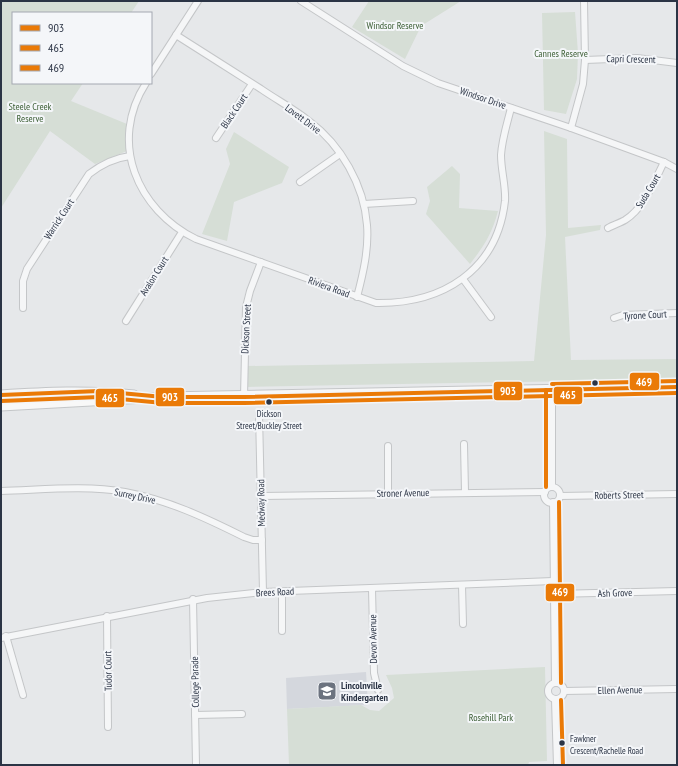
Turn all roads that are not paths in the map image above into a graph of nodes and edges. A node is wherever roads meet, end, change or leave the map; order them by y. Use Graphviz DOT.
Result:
graph roads {
  1 [pos="198,1"];
  2 [pos="301,1"];
  3 [pos="584,1"];
  4 [pos="176,35"];
  5 [pos="585,60"];
  6 [pos="677,63"];
  7 [pos="152,72"];
  8 [pos="146,84"];
  9 [pos="252,84"];
  10 [pos="511,108"];
  11 [pos="571,128"];
  12 [pos="216,138"];
  13 [pos="340,154"];
  14 [pos="130,156"];
  15 [pos="664,162"];
  16 [pos="677,169"];
  17 [pos="300,182"];
  18 [pos="413,202"];
  19 [pos="364,204"];
  20 [pos="608,228"];
  21 [pos="182,232"];
  22 [pos="261,262"];
  23 [pos="463,279"];
  24 [pos="358,297"];
  25 [pos="24,308"];
  26 [pos="677,313"];
  27 [pos="491,317"];
  28 [pos="614,318"];
  29 [pos="126,321"];
  30 [pos="677,387"];
  31 [pos="552,390"];
  32 [pos="1,395"];
  33 [pos="163,397"];
  34 [pos="244,397"];
  35 [pos="1,406"];
  36 [pos="260,414"];
  37 [pos="464,444"];
  38 [pos="388,446"];
  39 [pos="552,487"];
  40 [pos="1,491"];
  41 [pos="465,492"];
  42 [pos="545,492"];
  43 [pos="388,493"];
  44 [pos="677,494"];
  45 [pos="262,496"];
  46 [pos="560,496"];
  47 [pos="553,502"];
  48 [pos="262,540"];
  49 [pos="554,581"];
  50 [pos="462,585"];
  51 [pos="372,589"];
  52 [pos="677,591"];
  53 [pos="263,592"];
  54 [pos="282,592"];
  55 [pos="554,594"];
  56 [pos="193,599"];
  57 [pos="107,616"];
  58 [pos="463,624"];
  59 [pos="282,631"];
  60 [pos="4,637"];
  61 [pos="555,683"];
  62 [pos="677,689"];
  63 [pos="378,690"];
  64 [pos="564,692"];
  65 [pos="23,695"];
  66 [pos="555,700"];
  67 [pos="242,714"];
  68 [pos="195,715"];
  69 [pos="108,727"];
  70 [pos="196,765"];
  71 [pos="557,765"];
  1 -- 4 [label="street"];
  2 -- 10 [label="street, Windsor Drive"];
  3 -- 5 [label="street"];
  4 -- 7 [label="street"];
  4 -- 9 [label="street, Lovett Drive"];
  5 -- 6 [label="street, Capri Crescent"];
  5 -- 11 [label="street"];
  8 -- 14 [label="street, Riviera Road"];
  9 -- 12 [label="street, Black Court"];
  9 -- 13 [label="street, Lovett Drive"];
  10 -- 11 [label="street, Windsor Drive"];
  10 -- 23 [label="street, Riviera Road"];
  11 -- 15 [label="street, Windsor Drive"];
  13 -- 17 [label="street"];
  13 -- 19 [label="street, Lovett Drive"];
  14 -- 21 [label="street, Riviera Road"];
  14 -- 25 [label="street, Warrick Court"];
  15 -- 16 [label="street, Windsor Drive"];
  15 -- 20 [label="street, Suda Court"];
  18 -- 19 [label="street"];
  19 -- 24 [label="street, Lovett Drive"];
  21 -- 22 [label="street, Riviera Road"];
  21 -- 29 [label="street, Avalon Court"];
  22 -- 24 [label="street, Riviera Road"];
  22 -- 34 [label="street, Dickson Street"];
  23 -- 24 [label="street, Riviera Road"];
  23 -- 27 [label="street"];
  26 -- 28 [label="street, Tyrone Court"];
  30 -- 31 [label="main road"];
  31 -- 34 [label="main road"];
  31 -- 39 [label="street"];
  32 -- 33 [label="main road"];
  33 -- 34 [label="main road"];
  33 -- 35 [label="main road"];
  36 -- 45 [label="street, Medway Road"];
  37 -- 41 [label="street"];
  38 -- 43 [label="street"];
  39 -- 42 [label="street"];
  39 -- 46 [label="street"];
  40 -- 48 [label="street, Surrey Drive"];
  41 -- 42 [label="street, Stroner Avenue"];
  41 -- 43 [label="street, Stroner Avenue"];
  42 -- 47 [label="street"];
  43 -- 45 [label="street, Stroner Avenue"];
  44 -- 46 [label="street, Roberts Street"];
  45 -- 48 [label="street, Medway Road"];
  46 -- 47 [label="street"];
  47 -- 49 [label="street"];
  48 -- 53 [label="street, Medway Road"];
  49 -- 50 [label="street, Brees Road"];
  49 -- 55 [label="street"];
  50 -- 51 [label="street, Brees Road"];
  50 -- 58 [label="street"];
  51 -- 54 [label="street, Brees Road"];
  51 -- 63 [label="street, Devon Avenue"];
  52 -- 55 [label="street, Ash Grove"];
  53 -- 54 [label="street, Brees Road"];
  53 -- 56 [label="street, Brees Road"];
  54 -- 59 [label="street"];
  55 -- 61 [label="street"];
  56 -- 57 [label="street, Brees Road"];
  56 -- 68 [label="street, College Parade"];
  57 -- 60 [label="street, Brees Road"];
  57 -- 69 [label="street, Tudor Court"];
  60 -- 65 [label="street"];
  61 -- 64 [label="street"];
  61 -- 66 [label="street"];
  62 -- 64 [label="street, Ellen Avenue"];
  64 -- 66 [label="street"];
  66 -- 71 [label="street"];
  67 -- 68 [label="street"];
  68 -- 70 [label="street, College Parade"];
}
